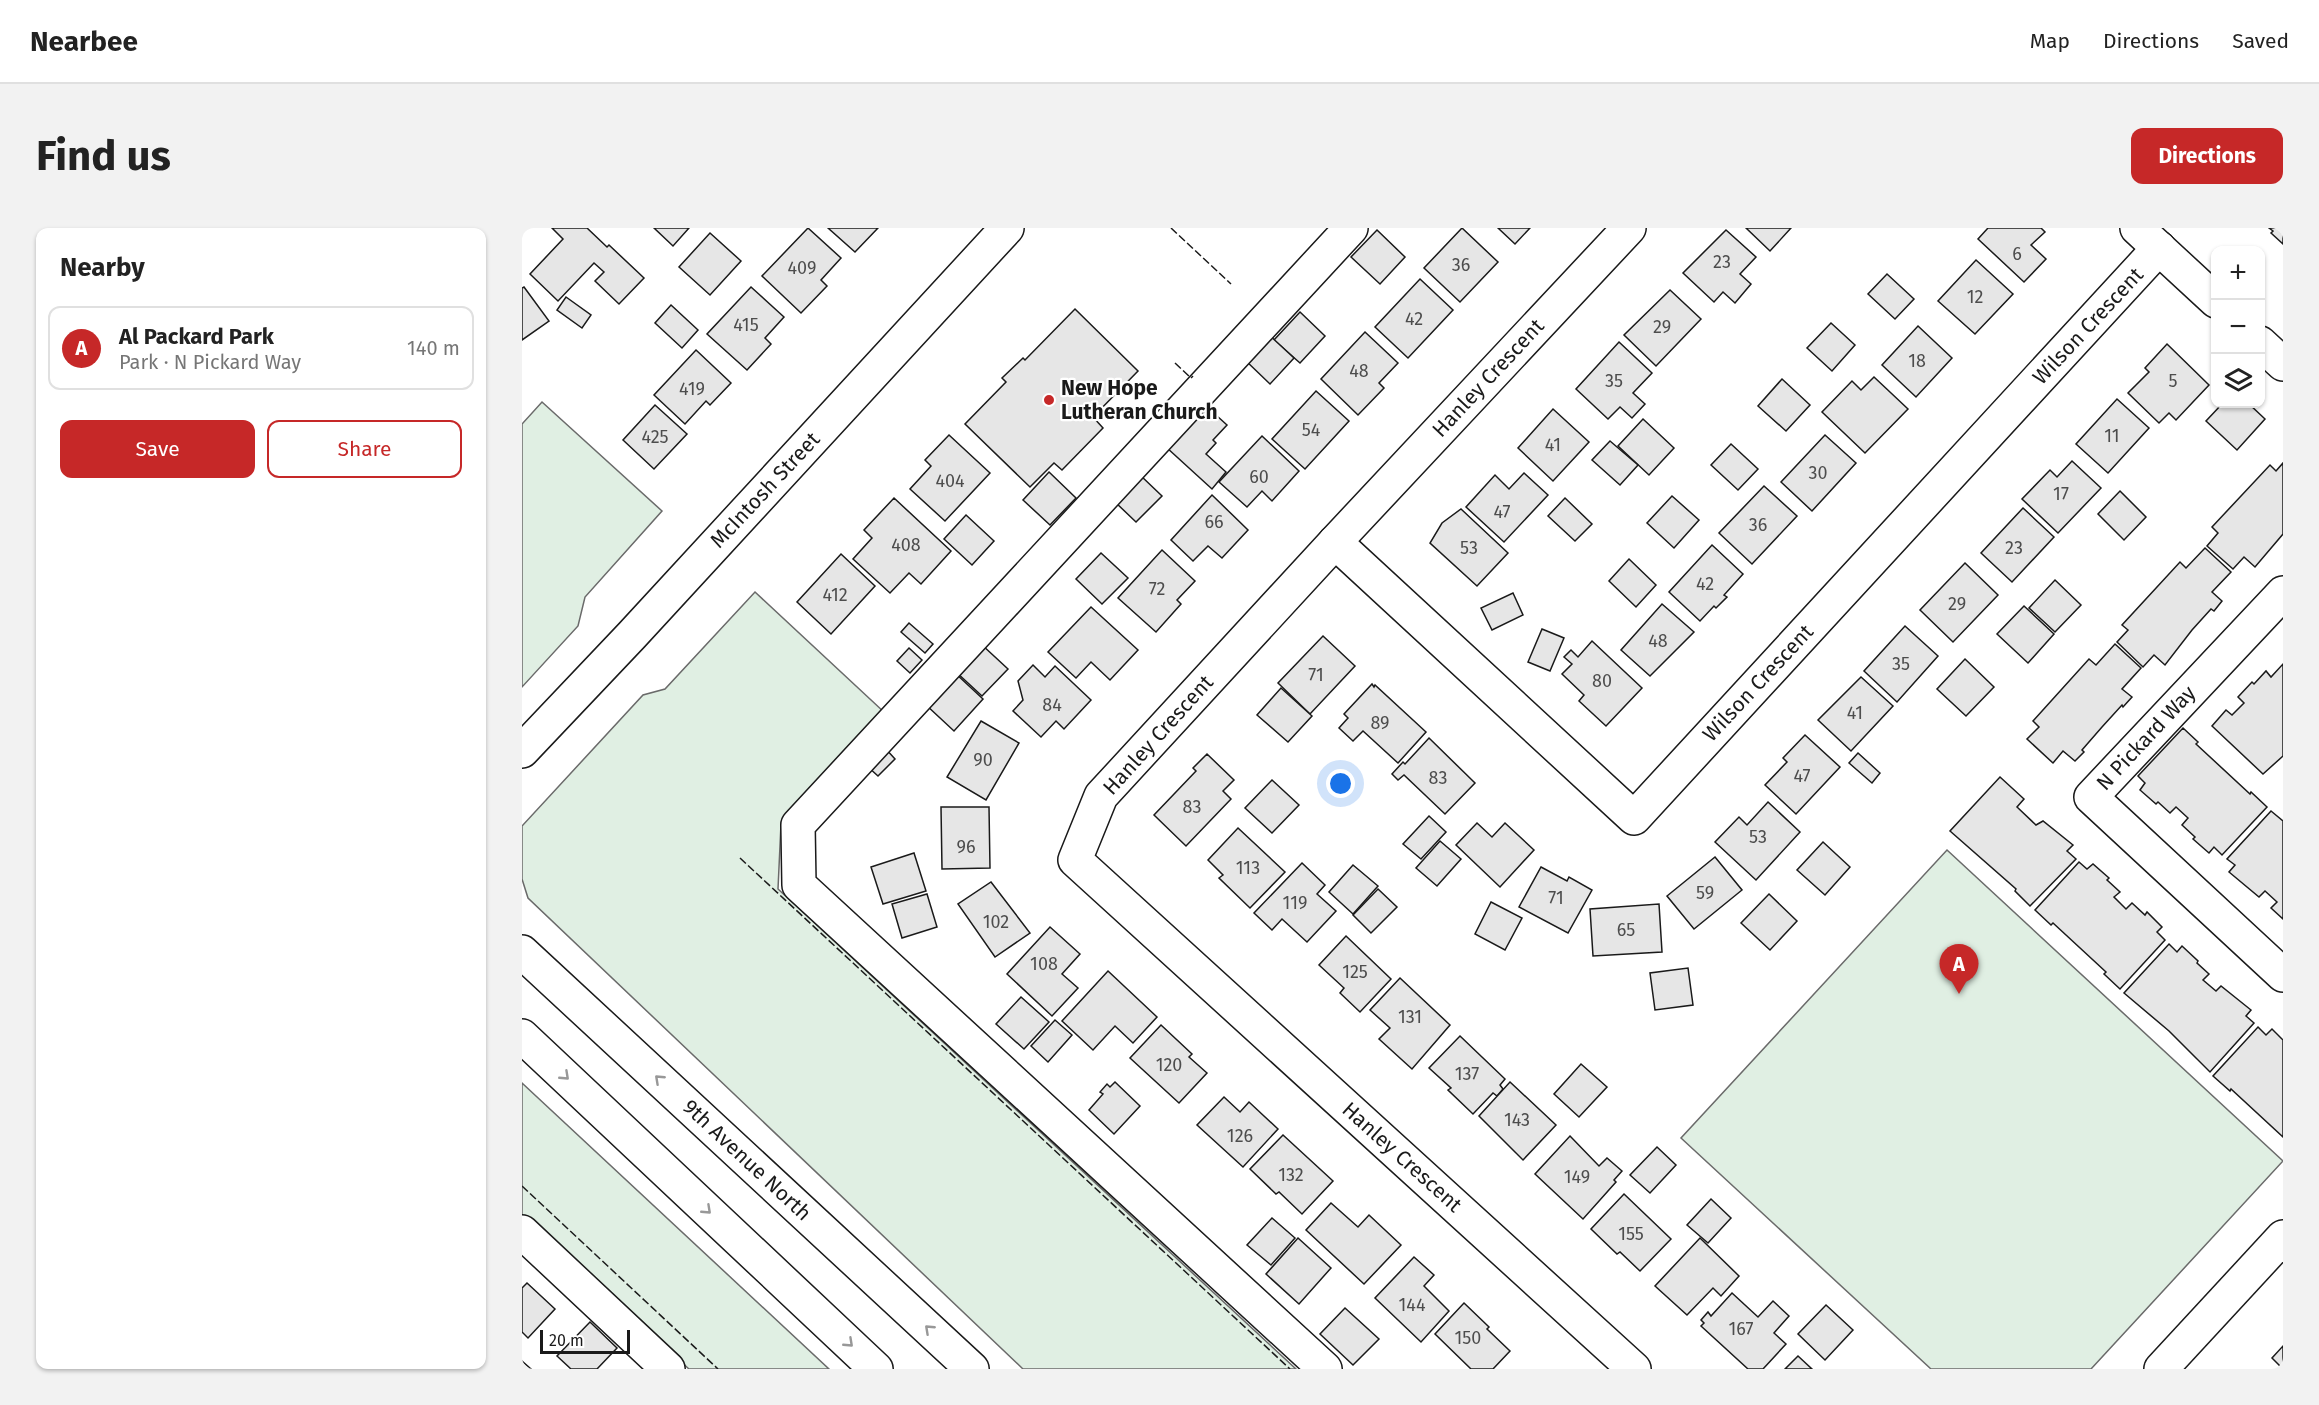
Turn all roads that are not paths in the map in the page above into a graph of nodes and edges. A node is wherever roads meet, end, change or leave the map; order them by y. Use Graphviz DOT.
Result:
graph roads {
  1 [pos="1007,228"];
  2 [pos="1351,228"];
  3 [pos="1629,228"];
  4 [pos="2148,238"];
  5 [pos="2215,300"];
  6 [pos="2265,348"];
  7 [pos="2283,364"];
  8 [pos="1335,542"];
  9 [pos="2283,593"];
  10 [pos="522,751"];
  11 [pos="522,952"];
  12 [pos="2283,975"];
  13 [pos="522,1036"];
  14 [pos="522,1233"];
  15 [pos="2283,1238"];
  16 [pos="668,1369"];
  17 [pos="876,1369"];
  18 [pos="972,1369"];
  19 [pos="1324,1369"];
  20 [pos="1634,1369"];
  21 [pos="2161,1369"];
  1 -- 10 [label="street, McIntosh Street"];
  2 -- 19 [label="street"];
  3 -- 8 [label="street, Hanley Crescent"];
  4 -- 5 [label="street"];
  4 -- 8 [label="street, Wilson Crescent"];
  6 -- 7 [label="street"];
  8 -- 20 [label="street, Hanley Crescent"];
  9 -- 12 [label="street, N Pickard Way"];
  18 -- 11 [label="street, 9th Avenue North, one-way"];
  13 -- 17 [label="street, one-way"];
  14 -- 16 [label="street"];
  15 -- 21 [label="street"];
}
